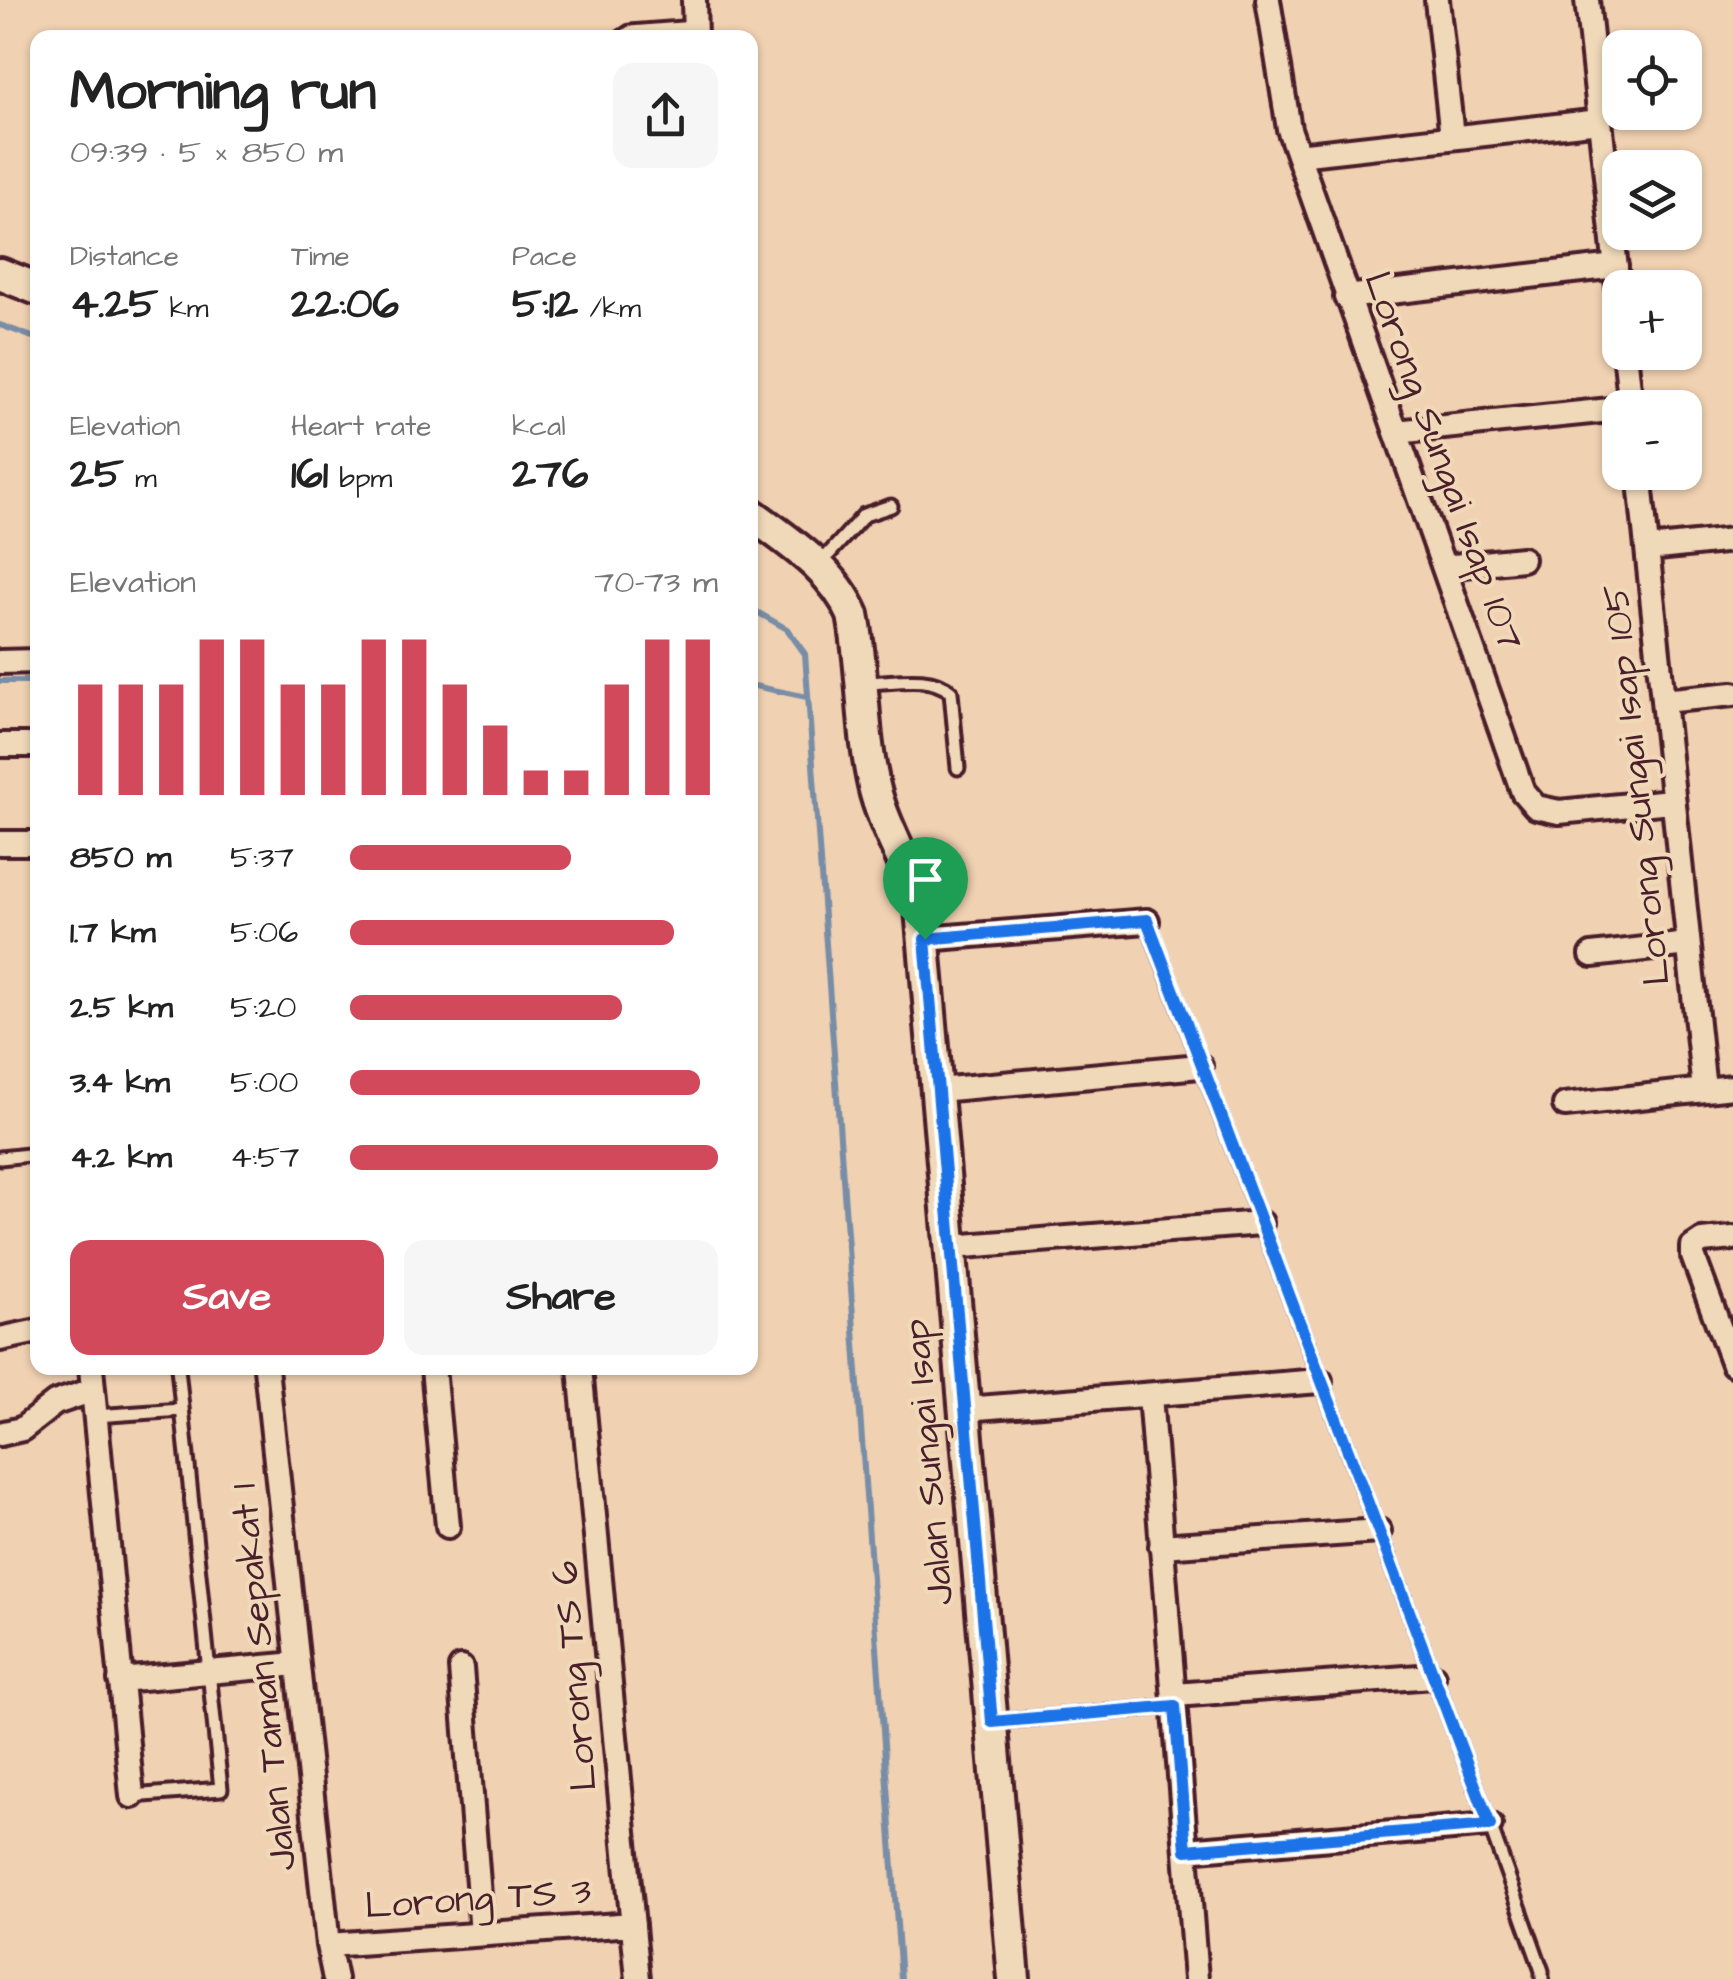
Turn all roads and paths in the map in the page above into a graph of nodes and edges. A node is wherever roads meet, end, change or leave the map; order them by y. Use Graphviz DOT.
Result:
graph roads {
  1 [pos="694,0"];
  2 [pos="1268,0"];
  3 [pos="1437,0"];
  4 [pos="1588,0"];
  5 [pos="695,30"];
  6 [pos="1600,121"];
  7 [pos="1452,136"];
  8 [pos="1298,154"];
  9 [pos="1616,266"];
  10 [pos="1616,270"];
  11 [pos="0,274"];
  12 [pos="30,286"];
  13 [pos="1346,298"];
  14 [pos="1602,411"];
  15 [pos="1396,432"];
  16 [pos="1641,490"];
  17 [pos="891,506"];
  18 [pos="758,518"];
  19 [pos="1733,540"];
  20 [pos="1648,549"];
  21 [pos="1522,560"];
  22 [pos="818,566"];
  23 [pos="1444,567"];
  24 [pos="30,661"];
  25 [pos="0,662"];
  26 [pos="861,684"];
  27 [pos="1733,694"];
  28 [pos="1663,701"];
  29 [pos="0,744"];
  30 [pos="30,745"];
  31 [pos="958,768"];
  32 [pos="1672,801"];
  33 [pos="0,843"];
  34 [pos="30,843"];
  35 [pos="933,867"];
  36 [pos="1147,920"];
  37 [pos="924,932"];
  38 [pos="1688,944"];
  39 [pos="1592,955"];
  40 [pos="1200,1066"];
  41 [pos="1733,1087"];
  42 [pos="938,1090"];
  43 [pos="1704,1090"];
  44 [pos="1565,1105"];
  45 [pos="30,1155"];
  46 [pos="0,1158"];
  47 [pos="1262,1222"];
  48 [pos="1733,1238"];
  49 [pos="952,1247"];
  50 [pos="30,1332"];
  51 [pos="0,1339"];
  52 [pos="1733,1364"];
  53 [pos="179,1375"];
  54 [pos="267,1375"];
  55 [pos="434,1375"];
  56 [pos="581,1375"];
  57 [pos="92,1378"];
  58 [pos="1320,1382"];
  59 [pos="1150,1396"];
  60 [pos="965,1409"];
  61 [pos="182,1410"];
  62 [pos="95,1416"];
  63 [pos="0,1434"];
  64 [pos="448,1526"];
  65 [pos="1378,1531"];
  66 [pos="1161,1546"];
  67 [pos="297,1664"];
  68 [pos="461,1668"];
  69 [pos="210,1672"];
  70 [pos="1432,1676"];
  71 [pos="120,1680"];
  72 [pos="1175,1701"];
  73 [pos="992,1722"];
  74 [pos="132,1796"];
  75 [pos="1490,1825"];
  76 [pos="1186,1850"];
  77 [pos="633,1924"];
  78 [pos="482,1934"];
  79 [pos="328,1945"];
  80 [pos="335,1979"];
  81 [pos="638,1979"];
  82 [pos="1014,1979"];
  83 [pos="1196,1979"];
  84 [pos="1542,1979"];
  1 -- 5 [label="street"];
  2 -- 8 [label="street, Lorong Sungai Isap 107"];
  3 -- 7 [label="street"];
  4 -- 6 [label="street"];
  6 -- 7 [label="street"];
  6 -- 9 [label="street"];
  7 -- 8 [label="street"];
  8 -- 13 [label="street, Lorong Sungai Isap 107"];
  9 -- 10 [label="street"];
  9 -- 13 [label="street"];
  11 -- 12 [label="street"];
  13 -- 15 [label="street, Lorong Sungai Isap 107"];
  14 -- 15 [label="street"];
  15 -- 23 [label="street, Lorong Sungai Isap 107"];
  16 -- 20 [label="street, Lorong Sungai Isap 105"];
  17 -- 22 [label="lane"];
  18 -- 22 [label="street, Jalan Sungai Isap"];
  19 -- 20 [label="street"];
  20 -- 28 [label="street, Lorong Sungai Isap 105"];
  21 -- 23 [label="street"];
  22 -- 26 [label="street, Jalan Sungai Isap"];
  23 -- 32 [label="street, Lorong Sungai Isap 107"];
  24 -- 25 [label="street"];
  26 -- 31 [label="lane"];
  26 -- 37 [label="street, Jalan Sungai Isap"];
  27 -- 28 [label="street"];
  28 -- 32 [label="street, Lorong Sungai Isap 105"];
  29 -- 30 [label="street"];
  32 -- 38 [label="street, Lorong Sungai Isap 105"];
  33 -- 34 [label="street"];
  35 -- 37 [label="lane"];
  36 -- 37 [label="street"];
  36 -- 40 [label="lane"];
  37 -- 42 [label="street, Jalan Sungai Isap"];
  38 -- 39 [label="street"];
  38 -- 43 [label="street, Lorong Sungai Isap 105"];
  40 -- 42 [label="street"];
  40 -- 47 [label="lane"];
  41 -- 43 [label="street"];
  42 -- 49 [label="street, Jalan Sungai Isap"];
  43 -- 44 [label="street"];
  45 -- 46 [label="lane"];
  47 -- 49 [label="street"];
  47 -- 58 [label="lane"];
  48 -- 52 [label="street"];
  49 -- 60 [label="street, Jalan Sungai Isap"];
  50 -- 51 [label="street"];
  53 -- 61 [label="lane"];
  54 -- 67 [label="street, Jalan Taman Sepakat 1"];
  55 -- 64 [label="street"];
  56 -- 77 [label="street, Lorong TS 6"];
  57 -- 62 [label="street"];
  57 -- 63 [label="street"];
  58 -- 59 [label="street"];
  58 -- 65 [label="lane"];
  59 -- 60 [label="street"];
  59 -- 66 [label="street"];
  60 -- 73 [label="street, Jalan Sungai Isap"];
  61 -- 62 [label="lane"];
  61 -- 69 [label="lane"];
  62 -- 71 [label="street"];
  65 -- 66 [label="street"];
  65 -- 70 [label="lane"];
  66 -- 72 [label="street"];
  67 -- 69 [label="street"];
  67 -- 79 [label="street, Jalan Taman Sepakat 1"];
  68 -- 78 [label="street"];
  69 -- 71 [label="street"];
  69 -- 74 [label="lane"];
  70 -- 72 [label="street"];
  70 -- 75 [label="lane"];
  71 -- 74 [label="street"];
  72 -- 73 [label="lane"];
  72 -- 76 [label="street"];
  73 -- 82 [label="street, Jalan Sungai Isap"];
  75 -- 76 [label="street"];
  75 -- 84 [label="lane"];
  76 -- 83 [label="street"];
  77 -- 78 [label="street, Lorong TS 3"];
  77 -- 81 [label="street, Lorong TS 6"];
  78 -- 79 [label="street, Lorong TS 3"];
  79 -- 80 [label="street, Jalan Taman Sepakat 1"];
}
